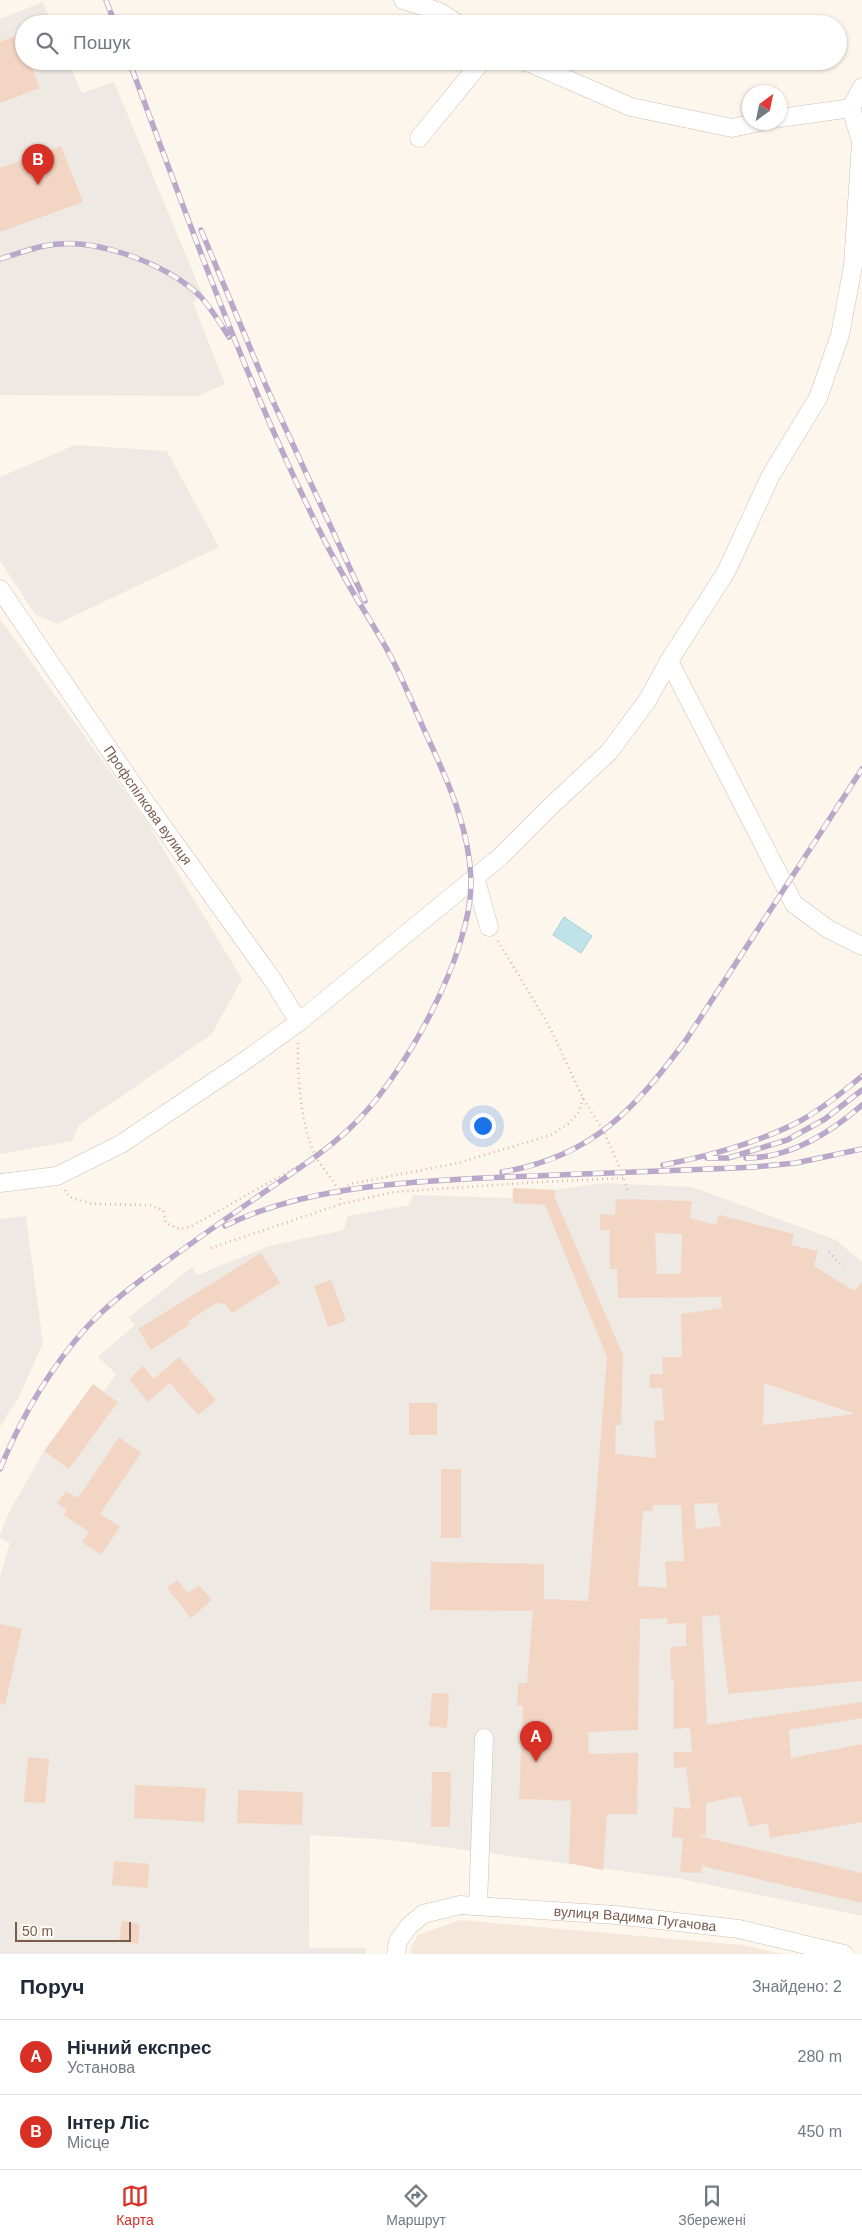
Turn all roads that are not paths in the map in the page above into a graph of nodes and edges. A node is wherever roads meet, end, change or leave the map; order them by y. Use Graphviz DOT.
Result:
graph roads {
  1 [pos="403,0"];
  2 [pos="444,15"];
  3 [pos="475,70"];
  4 [pos="546,70"];
  5 [pos="862,87"];
  6 [pos="851,108"];
  7 [pos="787,117"];
  8 [pos="742,126"];
  9 [pos="419,138"];
  10 [pos="0,589"];
  11 [pos="670,661"];
  12 [pos="475,877"];
  13 [pos="490,927"];
  14 [pos="862,946"];
  15 [pos="299,1022"];
  16 [pos="0,1183"];
  17 [pos="484,1738"];
  18 [pos="478,1906"];
  19 [pos="396,1954"];
  20 [pos="844,1954"];
  1 -- 2 [label="street"];
  3 -- 9 [label="street"];
  4 -- 8 [label="street"];
  5 -- 6 [label="street"];
  6 -- 7 [label="street"];
  6 -- 11 [label="street"];
  10 -- 15 [label="street, Профспілкова вулиця"];
  11 -- 12 [label="street"];
  11 -- 14 [label="street"];
  12 -- 13 [label="street"];
  12 -- 15 [label="street"];
  15 -- 16 [label="street"];
  17 -- 18 [label="street"];
  18 -- 19 [label="street, вулиця Вадима Пугачова"];
  18 -- 20 [label="street, вулиця Вадима Пугачова"];
}
